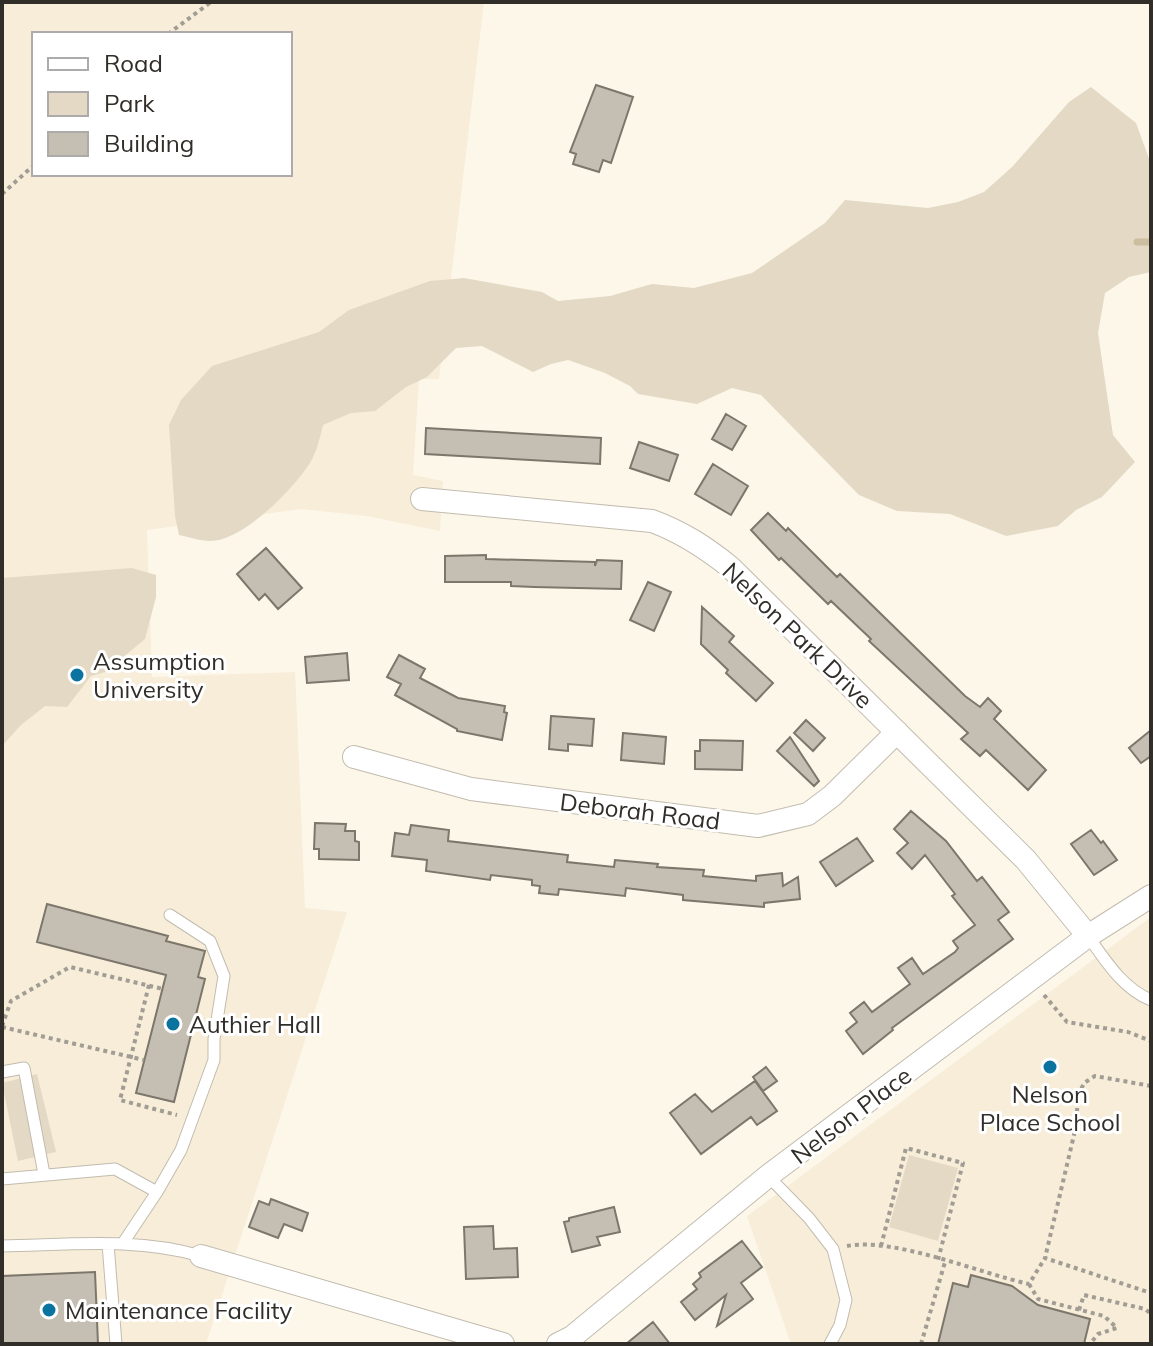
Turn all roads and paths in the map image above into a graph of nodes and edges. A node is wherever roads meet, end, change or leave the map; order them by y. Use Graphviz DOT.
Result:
graph roads {
  1 [pos="211,2"];
  2 [pos="171,32"];
  3 [pos="32,167"];
  4 [pos="2,194"];
  5 [pos="422,499"];
  6 [pos="897,732"];
  7 [pos="354,757"];
  8 [pos="1151,896"];
  9 [pos="170,915"];
  10 [pos="1088,936"];
  11 [pos="149,985"];
  12 [pos="163,989"];
  13 [pos="1040,990"];
  14 [pos="1151,1000"];
  15 [pos="2,1027"];
  16 [pos="1151,1041"];
  17 [pos="130,1057"];
  18 [pos="144,1060"];
  19 [pos="2,1072"];
  20 [pos="1151,1086"];
  21 [pos="194,1119"];
  22 [pos="44,1174"];
  23 [pos="768,1176"];
  24 [pos="2,1179"];
  25 [pos="157,1192"];
  26 [pos="123,1243"];
  27 [pos="108,1244"];
  28 [pos="2,1246"];
  29 [pos="881,1246"];
  30 [pos="833,1249"];
  31 [pos="201,1256"];
  32 [pos="1045,1258"];
  33 [pos="938,1260"];
  34 [pos="945,1262"];
  35 [pos="1029,1284"];
  36 [pos="1151,1293"];
  37 [pos="1079,1310"];
  38 [pos="1151,1314"];
  39 [pos="116,1344"];
  40 [pos="503,1344"];
  41 [pos="558,1344"];
  42 [pos="830,1344"];
  43 [pos="921,1344"];
  44 [pos="1090,1344"];
  1 -- 2 [label="path"];
  3 -- 4 [label="path"];
  5 -- 6 [label="street, Nelson Park Drive"];
  6 -- 7 [label="street, Deborah Road"];
  6 -- 10 [label="street, Nelson Park Drive"];
  8 -- 10 [label="street, Nelson Place"];
  9 -- 21 [label="lane"];
  10 -- 14 [label="lane"];
  10 -- 23 [label="street, Nelson Place"];
  11 -- 12 [label="path"];
  11 -- 15 [label="path"];
  11 -- 17 [label="path"];
  13 -- 16 [label="path"];
  15 -- 17 [label="path"];
  17 -- 18 [label="path"];
  17 -- 21 [label="path"];
  19 -- 22 [label="lane"];
  20 -- 32 [label="path"];
  21 -- 25 [label="lane"];
  22 -- 24 [label="lane"];
  22 -- 25 [label="lane"];
  23 -- 30 [label="lane"];
  23 -- 41 [label="street, Nelson Place"];
  25 -- 26 [label="lane"];
  26 -- 27 [label="lane"];
  26 -- 31 [label="lane"];
  27 -- 28 [label="lane"];
  27 -- 39 [label="lane"];
  29 -- 30 [label="path"];
  29 -- 33 [label="path"];
  29 -- 33 [label="path"];
  30 -- 42 [label="lane"];
  31 -- 40 [label="street"];
  32 -- 35 [label="path"];
  32 -- 36 [label="path"];
  33 -- 34 [label="path"];
  34 -- 35 [label="path"];
  34 -- 43 [label="path"];
  35 -- 37 [label="path"];
  37 -- 38 [label="path"];
  37 -- 44 [label="path"];
}
